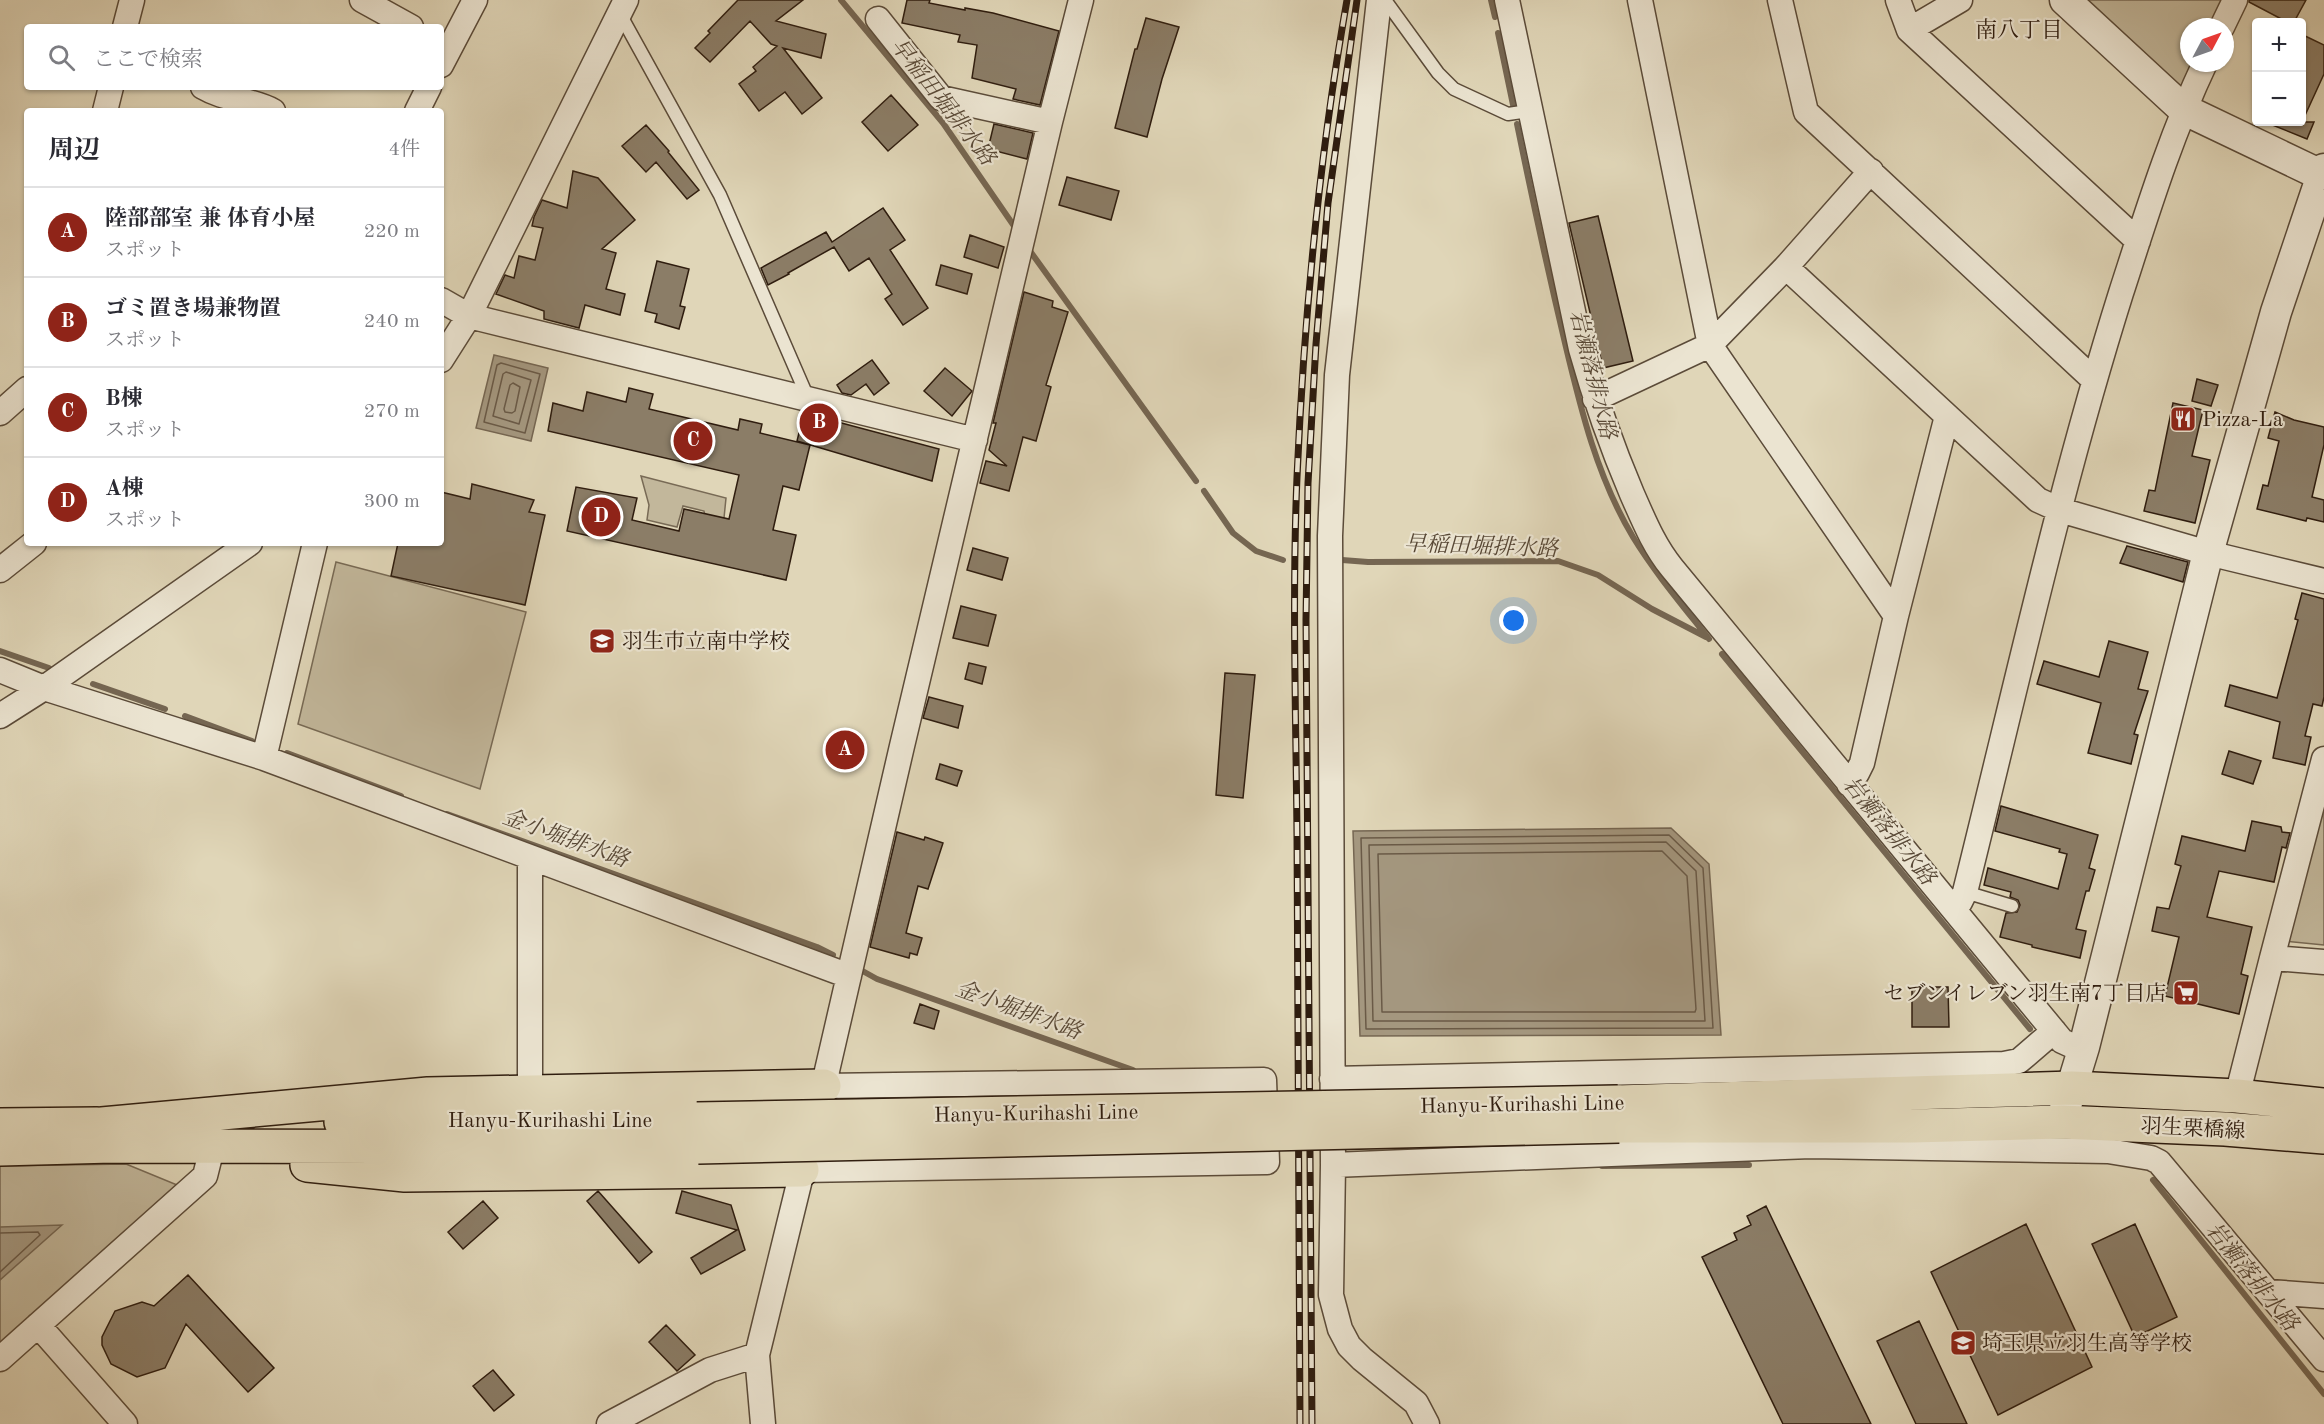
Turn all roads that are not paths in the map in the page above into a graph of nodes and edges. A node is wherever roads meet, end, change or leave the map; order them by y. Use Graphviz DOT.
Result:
graph roads {
  1 [pos="132,0"];
  2 [pos="362,0"];
  3 [pos="475,0"];
  4 [pos="1081,0"];
  5 [pos="1379,0"];
  6 [pos="1385,0"];
  7 [pos="1507,0"];
  8 [pos="1640,0"];
  9 [pos="1780,0"];
  10 [pos="1898,0"];
  11 [pos="1960,0"];
  12 [pos="2066,0"];
  13 [pos="2235,0"];
  14 [pos="623,7"];
  15 [pos="2226,18"];
  16 [pos="878,19"];
  17 [pos="126,24"];
  18 [pos="406,24"];
  19 [pos="1909,30"];
  20 [pos="444,52"];
  21 [pos="2201,72"];
  22 [pos="110,90"];
  23 [pos="208,90"];
  24 [pos="428,90"];
  25 [pos="106,108"];
  26 [pos="268,108"];
  27 [pos="418,108"];
  28 [pos="2184,109"];
  29 [pos="1529,111"];
  30 [pos="1050,122"];
  31 [pos="1871,171"];
  32 [pos="2323,174"];
  33 [pos="2138,241"];
  34 [pos="1786,267"];
  35 [pos="444,302"];
  36 [pos="469,316"];
  37 [pos="1710,345"];
  38 [pos="444,355"];
  39 [pos="2094,380"];
  40 [pos="24,392"];
  41 [pos="808,398"];
  42 [pos="1595,399"];
  43 [pos="0,413"];
  44 [pos="1947,416"];
  45 [pos="975,440"];
  46 [pos="2060,510"];
  47 [pos="30,546"];
  48 [pos="246,546"];
  49 [pos="314,546"];
  50 [pos="2208,553"];
  51 [pos="0,570"];
  52 [pos="2324,581"];
  53 [pos="1896,616"];
  54 [pos="0,670"];
  55 [pos="44,688"];
  56 [pos="0,716"];
  57 [pos="264,758"];
  58 [pos="2324,759"];
  59 [pos="1849,784"];
  60 [pos="530,857"];
  61 [pos="1959,900"];
  62 [pos="2012,906"];
  63 [pos="2272,958"];
  64 [pos="2324,962"];
  65 [pos="849,976"];
  66 [pos="2054,1030"];
  67 [pos="2084,1047"];
  68 [pos="530,1077"];
  69 [pos="1332,1079"];
  70 [pos="824,1086"];
  71 [pos="2072,1088"];
  72 [pos="2236,1096"];
  73 [pos="2324,1105"];
  74 [pos="1618,1114"];
  75 [pos="0,1125"];
  76 [pos="107,1135"];
  77 [pos="2056,1136"];
  78 [pos="2324,1137"];
  79 [pos="0,1149"];
  80 [pos="210,1155"];
  81 [pos="1333,1165"];
  82 [pos="802,1170"];
  83 [pos="2269,1292"];
  84 [pos="2324,1296"];
  85 [pos="38,1325"];
  86 [pos="757,1355"];
  87 [pos="0,1359"];
  88 [pos="2324,1359"];
  89 [pos="125,1424"];
  90 [pos="609,1424"];
  91 [pos="763,1424"];
  92 [pos="1427,1424"];
  1 -- 17 [label="street"];
  2 -- 18 [label="street"];
  3 -- 20 [label="street"];
  4 -- 30 [label="street"];
  5 -- 69 [label="street"];
  6 -- 29 [label="lane"];
  7 -- 29 [label="street"];
  8 -- 37 [label="street"];
  9 -- 31 [label="street"];
  10 -- 19 [label="street"];
  11 -- 19 [label="street"];
  12 -- 28 [label="street"];
  13 -- 15 [label="street"];
  14 -- 36 [label="street"];
  14 -- 41 [label="lane"];
  16 -- 30 [label="street"];
  19 -- 33 [label="street"];
  21 -- 28 [label="street"];
  22 -- 25 [label="street"];
  23 -- 26 [label="street"];
  24 -- 27 [label="street"];
  28 -- 32 [label="street"];
  28 -- 33 [label="street"];
  29 -- 42 [label="street"];
  30 -- 45 [label="street"];
  31 -- 34 [label="street"];
  31 -- 39 [label="street"];
  32 -- 50 [label="street"];
  33 -- 39 [label="street"];
  34 -- 37 [label="street"];
  34 -- 44 [label="street"];
  35 -- 36 [label="street"];
  36 -- 38 [label="street"];
  36 -- 41 [label="street"];
  37 -- 42 [label="street"];
  37 -- 53 [label="street"];
  39 -- 46 [label="street"];
  40 -- 43 [label="street"];
  41 -- 45 [label="street"];
  42 -- 59 [label="street"];
  44 -- 46 [label="street"];
  44 -- 53 [label="street"];
  45 -- 65 [label="street"];
  46 -- 50 [label="street"];
  46 -- 61 [label="street"];
  47 -- 51 [label="street"];
  48 -- 55 [label="street"];
  49 -- 57 [label="street"];
  50 -- 52 [label="street"];
  50 -- 67 [label="street"];
  53 -- 59 [label="street"];
  54 -- 55 [label="street"];
  55 -- 56 [label="street"];
  55 -- 57 [label="street"];
  57 -- 60 [label="street"];
  58 -- 63 [label="street"];
  59 -- 61 [label="street"];
  60 -- 65 [label="street"];
  60 -- 68 [label="street"];
  61 -- 62 [label="lane"];
  61 -- 66 [label="street"];
  63 -- 64 [label="street"];
  63 -- 72 [label="street"];
  65 -- 70 [label="street"];
  66 -- 67 [label="street"];
  66 -- 69 [label="street"];
  67 -- 71 [label="street"];
  69 -- 81 [label="street"];
  70 -- 76 [label="main road"];
  70 -- 82 [label="street"];
  70 -- 82 [label="street"];
  71 -- 72 [label="main road, 羽生栗橋線"];
  71 -- 74 [label="main road, Hanyu-Kurihashi Line"];
  71 -- 77 [label="street"];
  72 -- 73 [label="main road, 羽生栗橋線"];
  74 -- 76 [label="main road, Hanyu-Kurihashi Line, bridge"];
  74 -- 77 [label="main road, Hanyu-Kurihashi Line"];
  75 -- 76 [label="main road, Hanyu-Kurihashi Line"];
  76 -- 79 [label="main road, Hanyu-Kurihashi Line"];
  76 -- 80 [label="main road"];
  77 -- 78 [label="main road, 羽生栗橋線"];
  77 -- 81 [label="street"];
  77 -- 83 [label="street"];
  80 -- 82 [label="main road"];
  80 -- 85 [label="street"];
  81 -- 92 [label="street"];
  82 -- 86 [label="street"];
  83 -- 84 [label="street"];
  83 -- 88 [label="street"];
  85 -- 87 [label="street"];
  85 -- 89 [label="street"];
  86 -- 90 [label="street"];
  86 -- 91 [label="street"];
}
